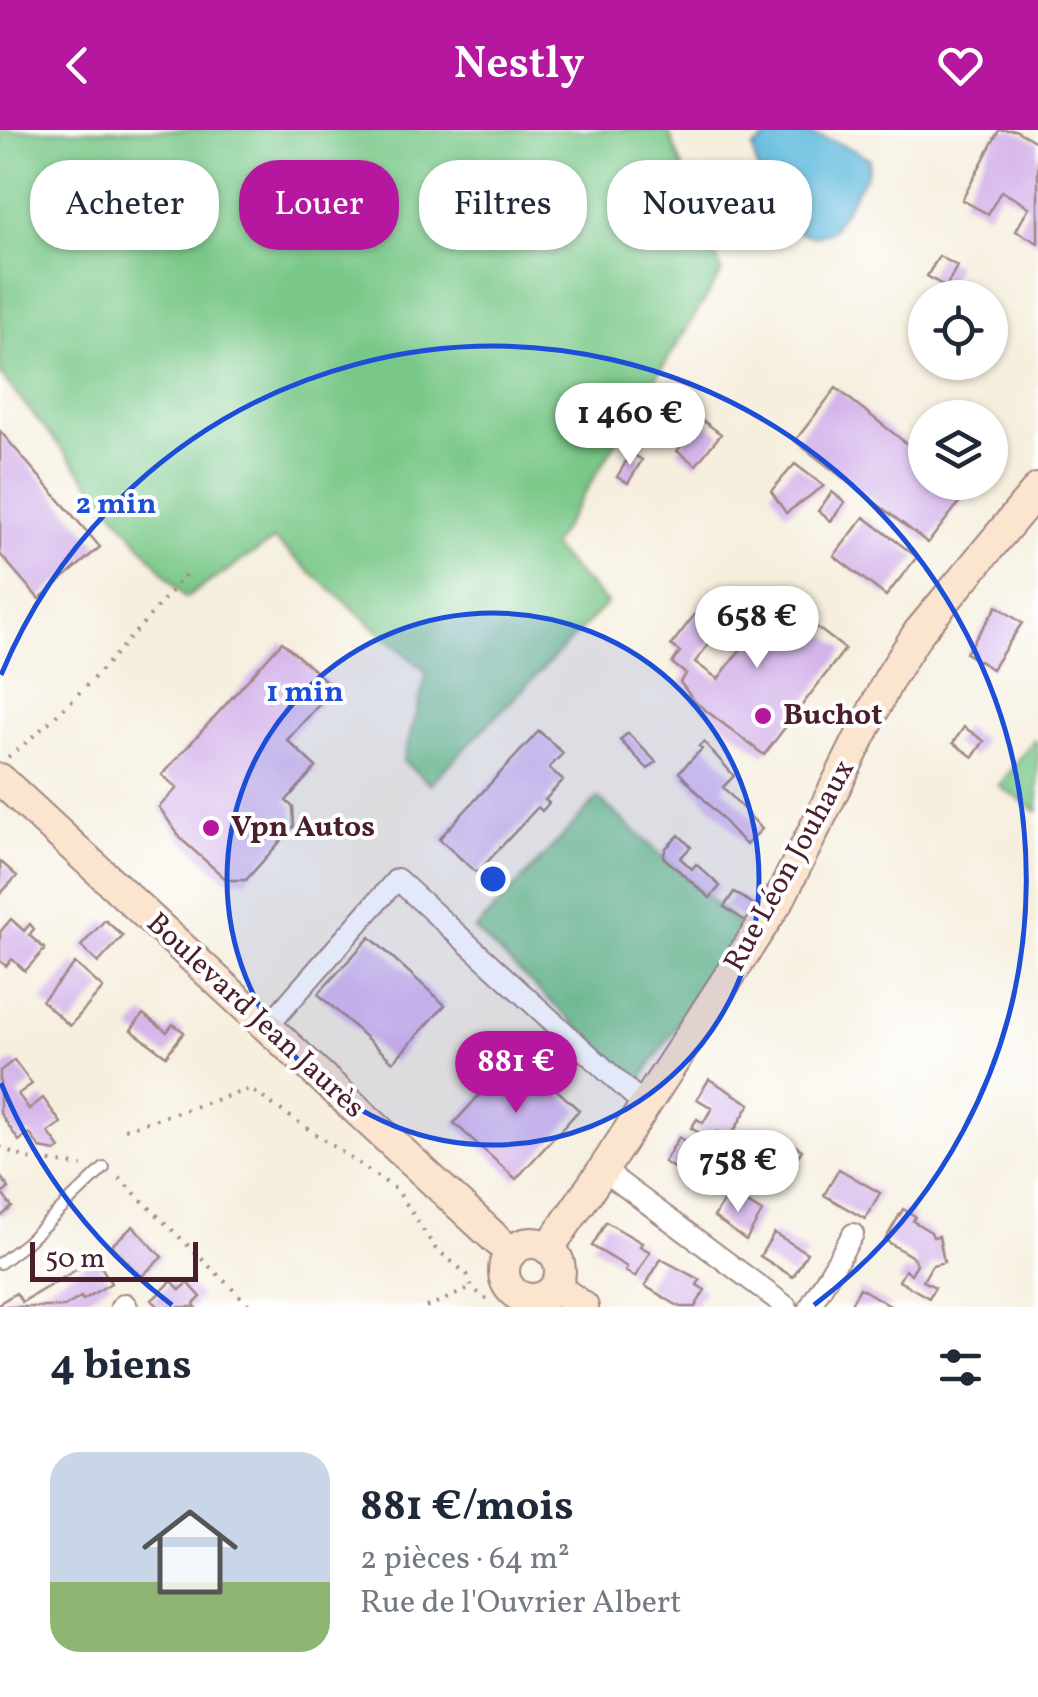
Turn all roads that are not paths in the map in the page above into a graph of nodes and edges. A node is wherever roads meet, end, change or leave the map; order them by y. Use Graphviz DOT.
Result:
graph roads {
  1 [pos="1038,489"];
  2 [pos="0,779"];
  3 [pos="267,1027"];
  4 [pos="644,1106"];
  5 [pos="104,1168"];
  6 [pos="602,1170"];
  7 [pos="852,1234"];
  8 [pos="548,1248"];
  9 [pos="510,1254"];
  10 [pos="0,1262"];
  11 [pos="555,1287"];
  12 [pos="502,1300"];
  13 [pos="583,1307"];
  14 [pos="787,1307"];
  15 [pos="810,1307"];
  1 -- 4 [label="main road, Rue Léon Jouhaux"];
  2 -- 3 [label="main road, Boulevard Jean Jaurès"];
  3 -- 4 [label="street"];
  3 -- 9 [label="main road, Boulevard Jean Jaurès"];
  4 -- 6 [label="main road, Rue Léon Jouhaux"];
  5 -- 10 [label="lane"];
  6 -- 8 [label="main road, Rue Léon Jouhaux"];
  6 -- 14 [label="street"];
  7 -- 15 [label="street"];
  8 -- 9 [label="main road"];
  8 -- 11 [label="main road"];
  9 -- 12 [label="main road"];
  11 -- 12 [label="main road"];
  11 -- 13 [label="main road"];
}
